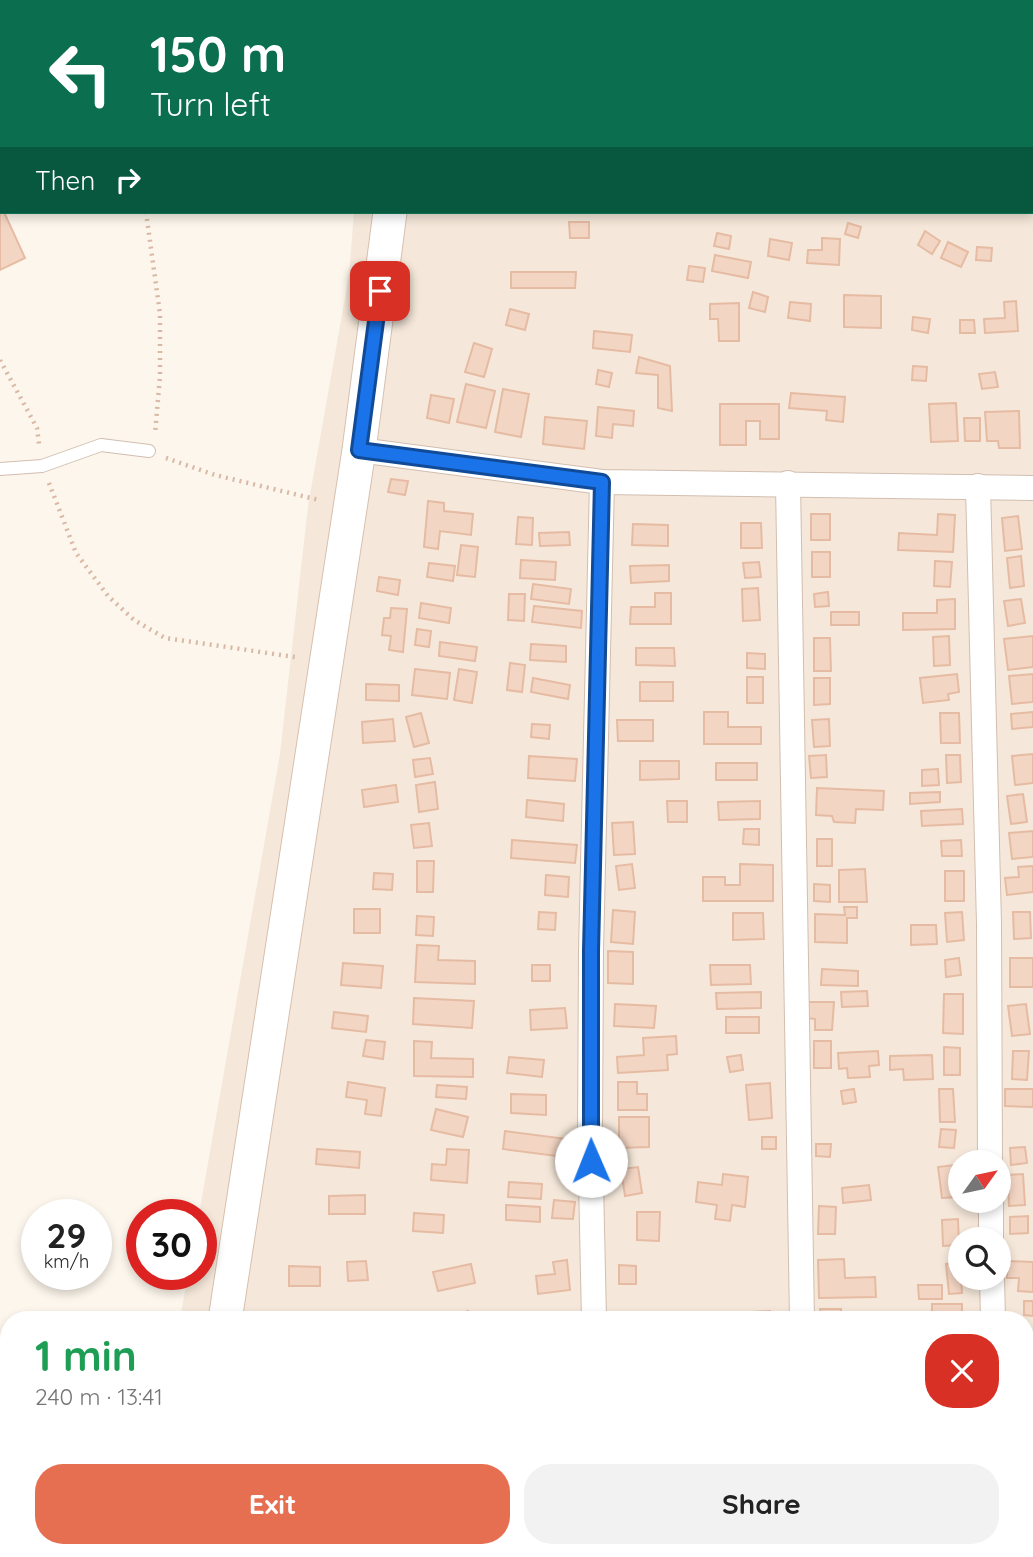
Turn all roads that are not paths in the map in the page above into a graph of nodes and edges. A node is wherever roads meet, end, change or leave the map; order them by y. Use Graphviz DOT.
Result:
graph roads {
  1 [pos="390,214"];
  2 [pos="359,450"];
  3 [pos="149,451"];
  4 [pos="0,469"];
  5 [pos="602,482"];
  6 [pos="788,483"];
  7 [pos="978,486"];
  8 [pos="1033,488"];
  9 [pos="990,1150"];
  10 [pos="992,1290"];
  11 [pos="226,1311"];
  12 [pos="594,1311"];
  13 [pos="802,1311"];
  14 [pos="993,1311"];
  1 -- 2 [label="main road"];
  2 -- 5 [label="street"];
  2 -- 11 [label="main road"];
  3 -- 4 [label="lane"];
  5 -- 6 [label="street"];
  5 -- 12 [label="street"];
  6 -- 7 [label="street"];
  6 -- 13 [label="street"];
  7 -- 8 [label="street"];
  7 -- 9 [label="street"];
  10 -- 14 [label="street"];
}
